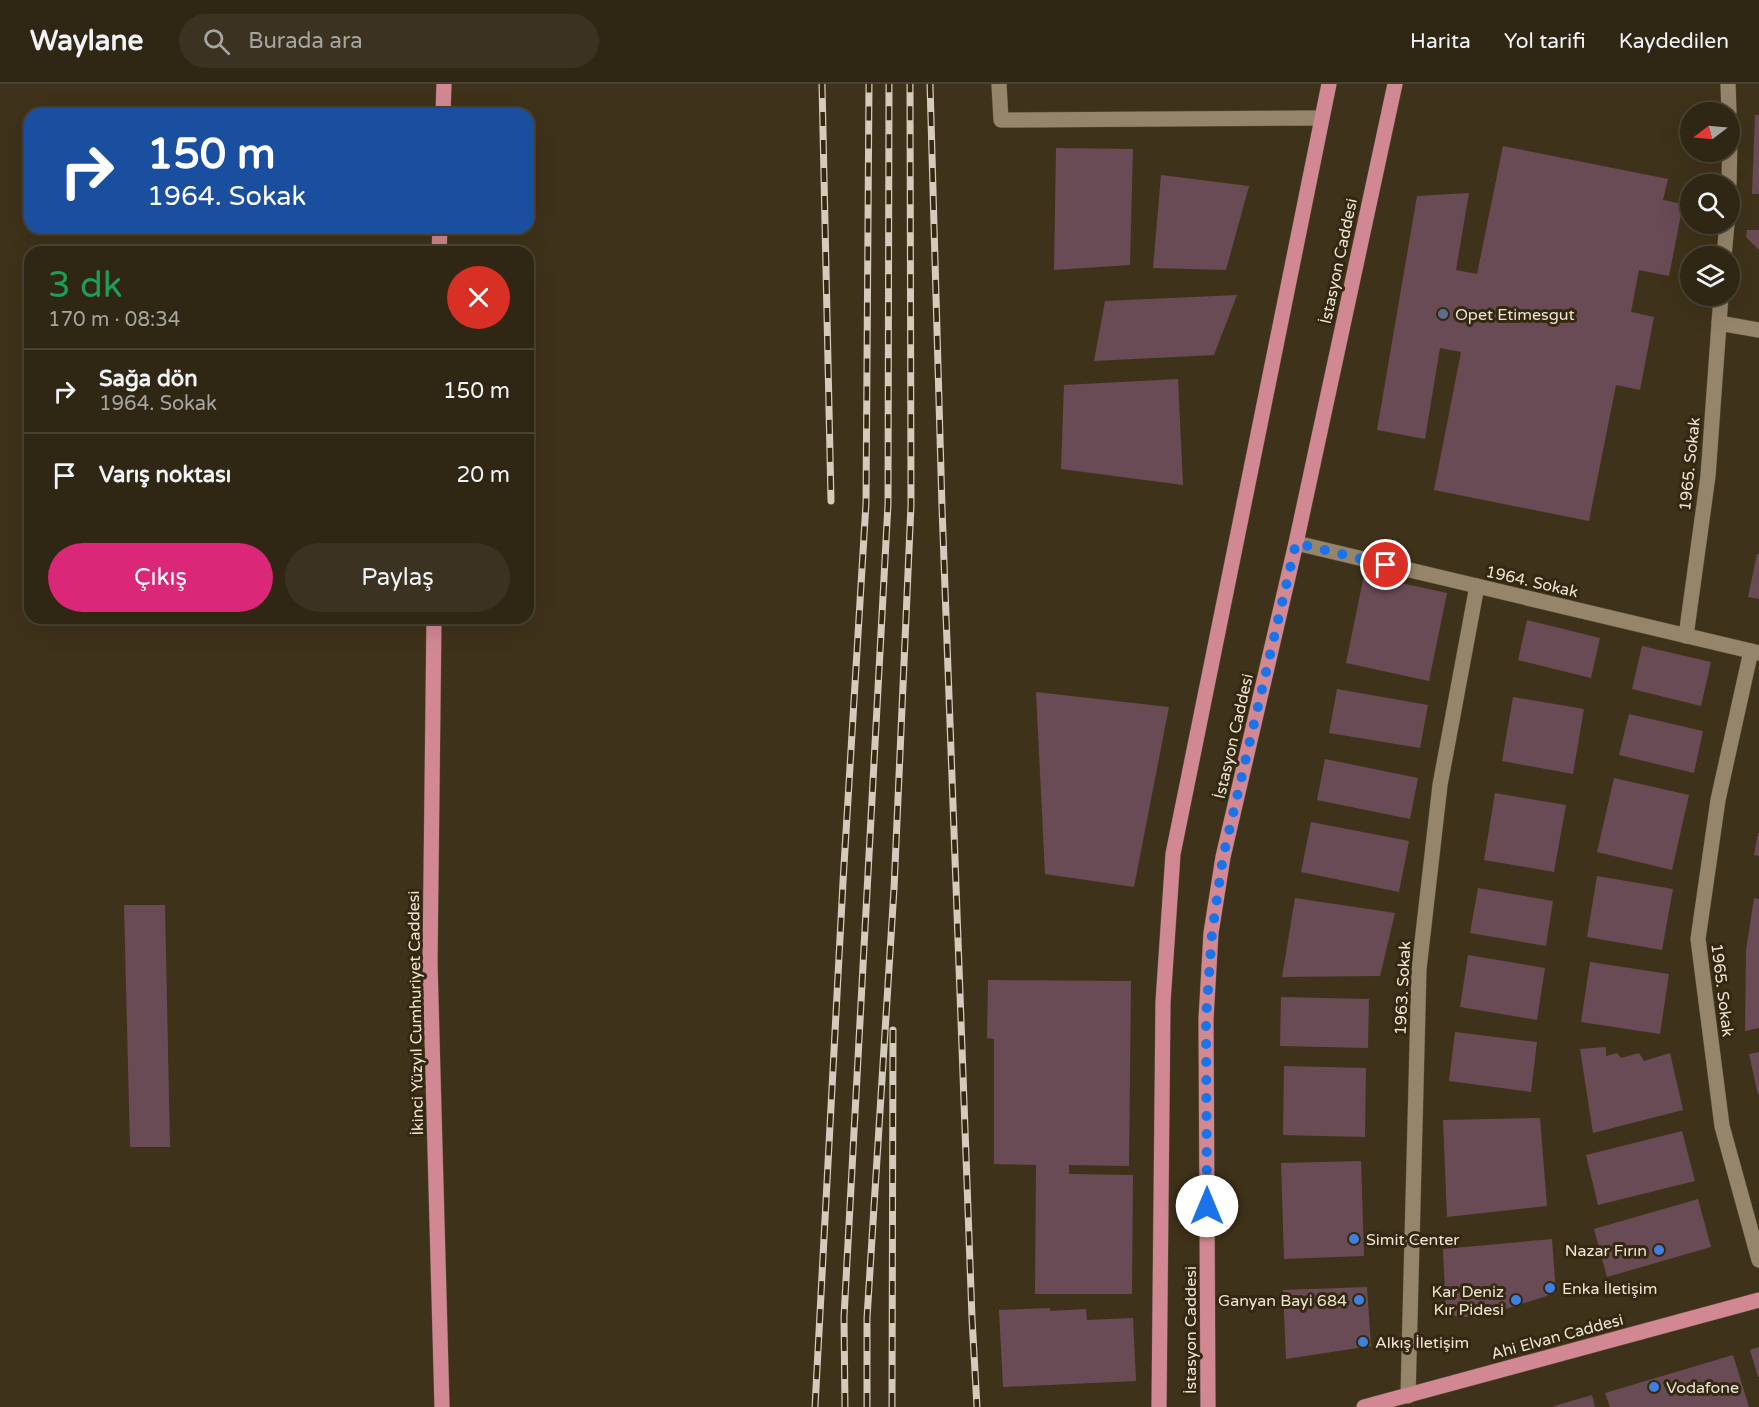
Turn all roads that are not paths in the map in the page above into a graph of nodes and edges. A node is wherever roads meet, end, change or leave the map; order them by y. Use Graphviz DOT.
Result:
graph roads {
  1 [pos="444,84"];
  2 [pos="999,84"];
  3 [pos="1329,84"];
  4 [pos="1395,84"];
  5 [pos="1728,84"];
  6 [pos="1729,102"];
  7 [pos="443,108"];
  8 [pos="1322,118"];
  9 [pos="1720,306"];
  10 [pos="1719,323"];
  11 [pos="1759,330"];
  12 [pos="1296,543"];
  13 [pos="1477,586"];
  14 [pos="434,624"];
  15 [pos="1686,636"];
  16 [pos="1755,652"];
  17 [pos="1759,1260"];
  18 [pos="1759,1300"];
  19 [pos="1408,1396"];
  20 [pos="442,1407"];
  21 [pos="1159,1407"];
  22 [pos="1208,1407"];
  23 [pos="1364,1407"];
  1 -- 7 [label="main road"];
  2 -- 8 [label="street"];
  3 -- 8 [label="main road, İstasyon Caddesi"];
  4 -- 12 [label="main road, İstasyon Caddesi"];
  5 -- 6 [label="street"];
  8 -- 21 [label="main road, İstasyon Caddesi"];
  9 -- 10 [label="street, 1965. Sokak"];
  10 -- 11 [label="street"];
  10 -- 15 [label="street, 1965. Sokak"];
  12 -- 13 [label="street, 1964. Sokak"];
  12 -- 22 [label="main road, İstasyon Caddesi"];
  13 -- 15 [label="street, 1964. Sokak"];
  13 -- 19 [label="street, 1963. Sokak"];
  14 -- 20 [label="main road, İkinci Yüzyıl Cumhuriyet Caddesi"];
  15 -- 16 [label="street, 1964. Sokak"];
  16 -- 17 [label="street, 1965. Sokak"];
  18 -- 19 [label="main road, Ahi Elvan Caddesi"];
  19 -- 23 [label="main road, Ahi Elvan Caddesi"];
}
